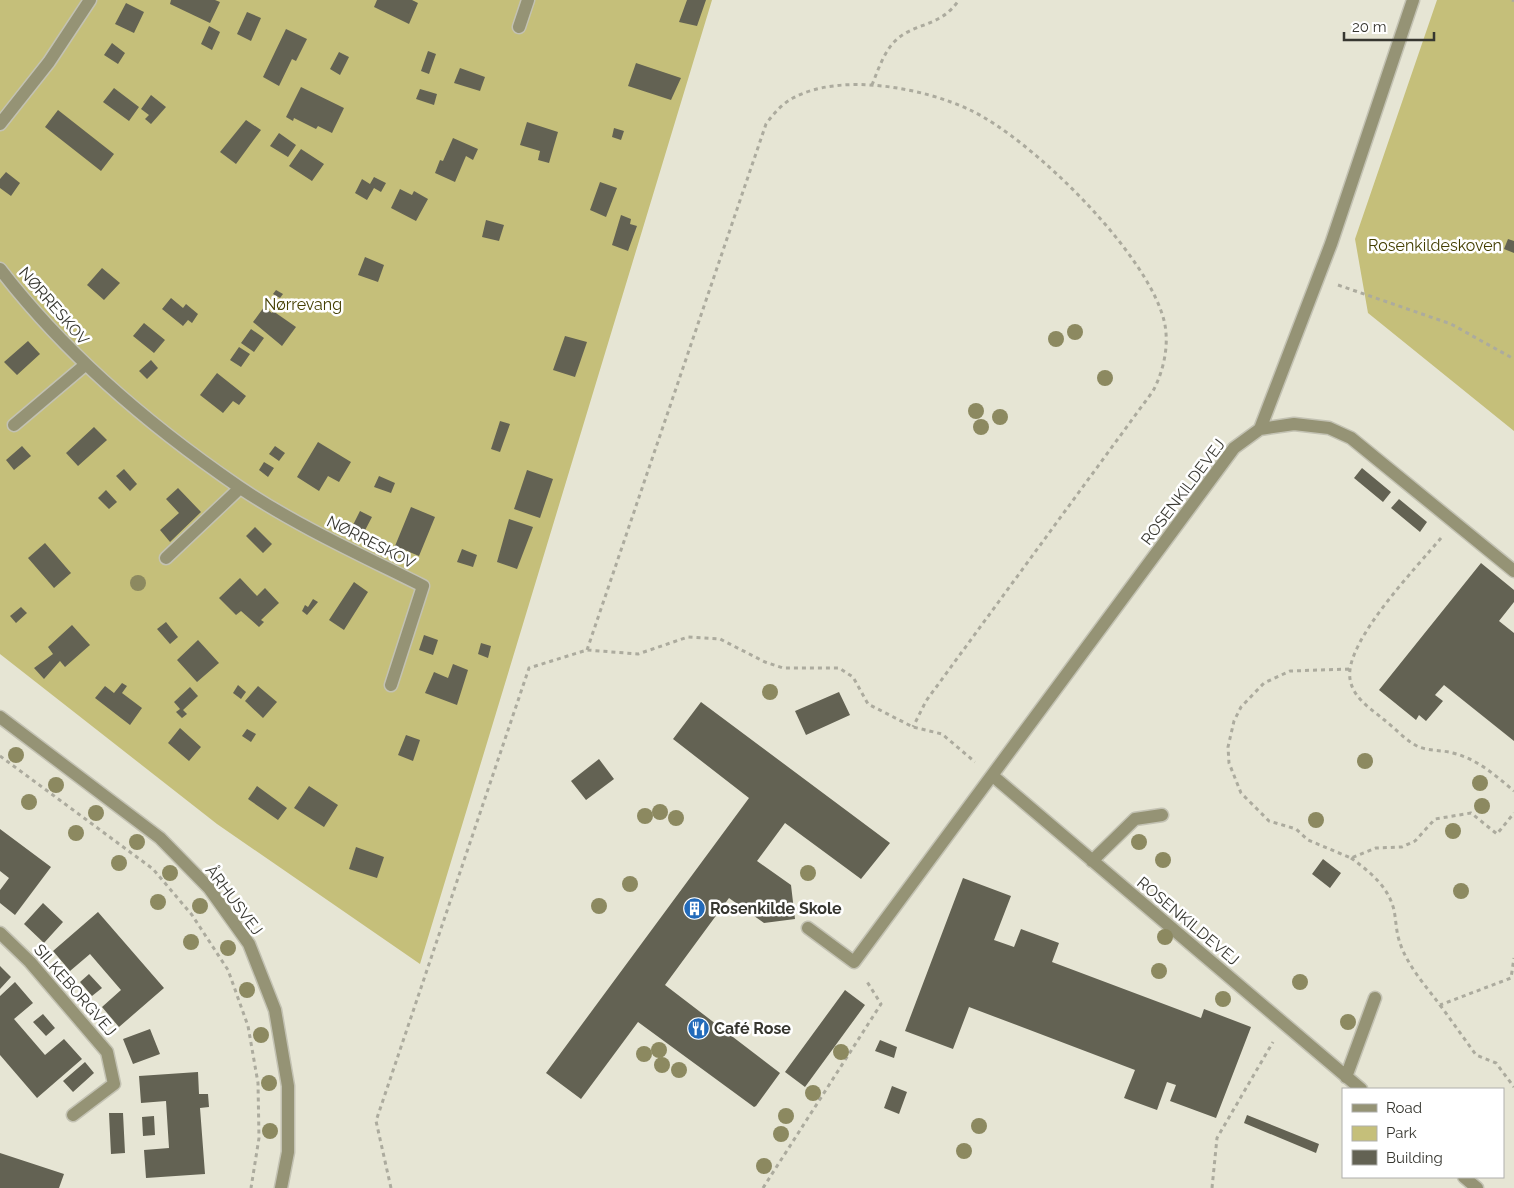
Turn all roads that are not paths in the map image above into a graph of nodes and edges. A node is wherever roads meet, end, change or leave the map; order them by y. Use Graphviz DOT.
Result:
graph roads {
  1 [pos="90,0"];
  2 [pos="528,0"];
  3 [pos="1413,0"];
  4 [pos="519,27"];
  5 [pos="0,124"];
  6 [pos="0,268"];
  7 [pos="85,365"];
  8 [pos="14,425"];
  9 [pos="1260,429"];
  10 [pos="240,488"];
  11 [pos="166,558"];
  12 [pos="1514,571"];
  13 [pos="391,685"];
  14 [pos="0,716"];
  15 [pos="993,776"];
  16 [pos="1162,815"];
  17 [pos="1092,861"];
  18 [pos="808,928"];
  19 [pos="0,933"];
  20 [pos="1376,998"];
  21 [pos="1346,1077"];
  22 [pos="1360,1088"];
  23 [pos="72,1115"];
  24 [pos="1465,1178"];
  25 [pos="281,1188"];
  26 [pos="1477,1188"];
  1 -- 5 [label="street"];
  2 -- 4 [label="street"];
  3 -- 9 [label="street"];
  6 -- 7 [label="street, NØRRESKOV"];
  7 -- 8 [label="street, NØRRESKOV"];
  7 -- 10 [label="street, NØRRESKOV"];
  9 -- 12 [label="street, ROSENKILDEVEJ"];
  9 -- 15 [label="street, ROSENKILDEVEJ"];
  10 -- 11 [label="street"];
  10 -- 13 [label="street, NØRRESKOV"];
  14 -- 25 [label="street, ÅRHUSVEJ"];
  15 -- 17 [label="street, ROSENKILDEVEJ"];
  15 -- 18 [label="street, ROSENKILDEVEJ"];
  16 -- 17 [label="street"];
  17 -- 21 [label="street, ROSENKILDEVEJ"];
  19 -- 23 [label="street, SILKEBORGVEJ"];
  20 -- 21 [label="street"];
  21 -- 22 [label="street, ROSENKILDEVEJ"];
  24 -- 26 [label="street"];
}
